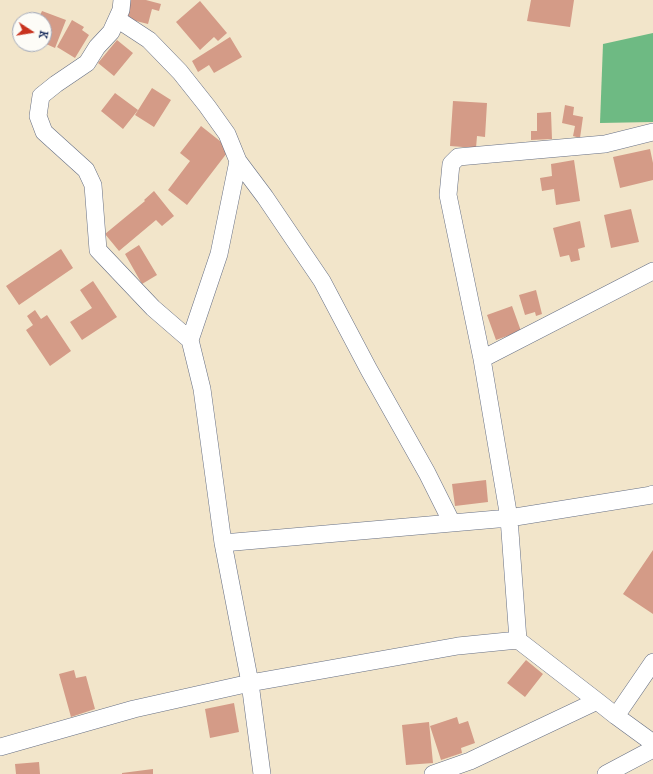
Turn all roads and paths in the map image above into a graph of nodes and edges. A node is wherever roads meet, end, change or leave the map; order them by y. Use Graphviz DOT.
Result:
graph roads {
  1 [pos="122,0"];
  2 [pos="117,19"];
  3 [pos="653,132"];
  4 [pos="238,161"];
  5 [pos="653,271"];
  6 [pos="190,340"];
  7 [pos="482,359"];
  8 [pos="653,495"];
  9 [pos="508,518"];
  10 [pos="452,523"];
  11 [pos="223,543"];
  12 [pos="518,640"];
  13 [pos="653,662"];
  14 [pos="250,683"];
  15 [pos="598,701"];
  16 [pos="616,716"];
  17 [pos="653,743"];
  18 [pos="0,747"];
  19 [pos="653,749"];
  20 [pos="262,774"];
  21 [pos="434,774"];
  22 [pos="606,774"];
  1 -- 2 [label="street"];
  2 -- 4 [label="street"];
  2 -- 6 [label="street"];
  3 -- 7 [label="street"];
  4 -- 6 [label="street"];
  4 -- 10 [label="street"];
  5 -- 7 [label="street"];
  6 -- 11 [label="street"];
  7 -- 9 [label="street"];
  8 -- 9 [label="street"];
  9 -- 10 [label="street"];
  9 -- 12 [label="street"];
  10 -- 11 [label="street"];
  11 -- 14 [label="street"];
  12 -- 14 [label="street"];
  12 -- 15 [label="street"];
  13 -- 16 [label="street"];
  14 -- 18 [label="street"];
  14 -- 20 [label="street"];
  15 -- 16 [label="street"];
  15 -- 21 [label="street"];
  16 -- 17 [label="street"];
  19 -- 22 [label="street"];
}
